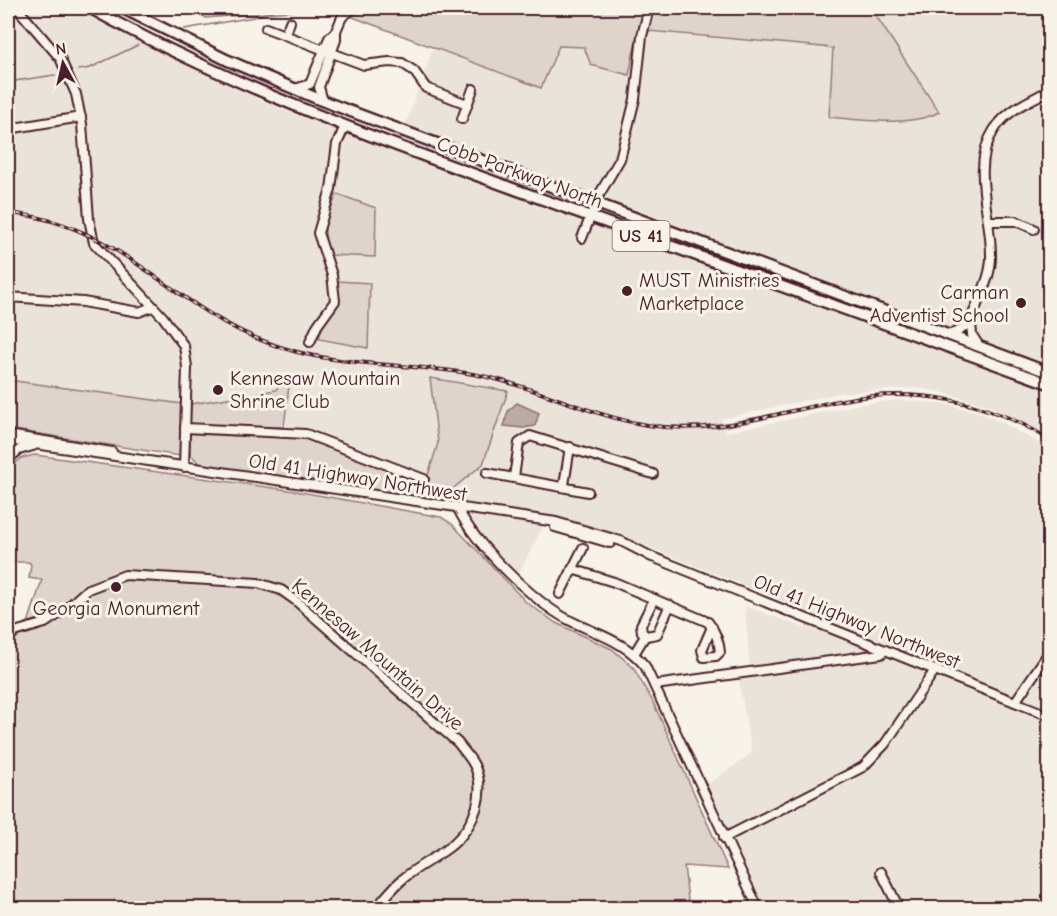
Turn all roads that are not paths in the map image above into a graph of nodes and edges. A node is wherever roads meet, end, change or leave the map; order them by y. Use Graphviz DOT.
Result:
graph roads {
  1 [pos="17,8"];
  2 [pos="90,8"];
  3 [pos="122,8"];
  4 [pos="354,8"];
  5 [pos="649,8"];
  6 [pos="290,22"];
  7 [pos="266,28"];
  8 [pos="285,35"];
  9 [pos="328,52"];
  10 [pos="292,89"];
  11 [pos="473,89"];
  12 [pos="1050,90"];
  13 [pos="323,101"];
  14 [pos="467,104"];
  15 [pos="81,117"];
  16 [pos="462,119"];
  17 [pos="345,126"];
  18 [pos="8,129"];
  19 [pos="595,203"];
  20 [pos="590,218"];
  21 [pos="988,221"];
  22 [pos="1034,229"];
  23 [pos="582,238"];
  24 [pos="8,297"];
  25 [pos="152,307"];
  26 [pos="971,320"];
  27 [pos="944,335"];
  28 [pos="310,342"];
  29 [pos="981,348"];
  30 [pos="1050,374"];
  31 [pos="1050,384"];
  32 [pos="185,428"];
  33 [pos="10,438"];
  34 [pos="40,446"];
  35 [pos="570,447"];
  36 [pos="8,458"];
  37 [pos="184,467"];
  38 [pos="487,473"];
  39 [pos="653,474"];
  40 [pos="514,477"];
  41 [pos="424,479"];
  42 [pos="564,485"];
  43 [pos="588,492"];
  44 [pos="458,509"];
  45 [pos="583,548"];
  46 [pos="572,569"];
  47 [pos="560,594"];
  48 [pos="654,599"];
  49 [pos="670,605"];
  50 [pos="712,627"];
  51 [pos="8,634"];
  52 [pos="645,636"];
  53 [pos="885,650"];
  54 [pos="1050,651"];
  55 [pos="634,654"];
  56 [pos="935,670"];
  57 [pos="655,685"];
  58 [pos="1015,702"];
  59 [pos="1050,716"];
  60 [pos="724,838"];
  61 [pos="881,872"];
  62 [pos="376,909"];
  63 [pos="758,909"];
  64 [pos="899,909"];
  1 -- 15 [label="street"];
  2 -- 17 [label="main road, Cobb Parkway North / US 41"];
  3 -- 10 [label="main road, Cobb Parkway North / US 41"];
  4 -- 9 [label="street"];
  5 -- 19 [label="street"];
  6 -- 8 [label="street"];
  7 -- 8 [label="street"];
  8 -- 9 [label="street"];
  9 -- 10 [label="street"];
  9 -- 13 [label="street"];
  9 -- 14 [label="street"];
  10 -- 13 [label="main road, Cobb Parkway North / US 41"];
  11 -- 14 [label="street"];
  12 -- 21 [label="street"];
  13 -- 19 [label="main road, Cobb Parkway North / US 41"];
  14 -- 16 [label="street"];
  15 -- 18 [label="street"];
  15 -- 25 [label="street"];
  17 -- 20 [label="main road, Cobb Parkway North / US 41"];
  17 -- 28 [label="street"];
  19 -- 20 [label="street"];
  19 -- 27 [label="main road, Cobb Parkway North / US 41"];
  20 -- 23 [label="street"];
  20 -- 31 [label="main road, Cobb Parkway North / US 41"];
  21 -- 22 [label="street"];
  21 -- 26 [label="street"];
  24 -- 25 [label="street"];
  25 -- 32 [label="street"];
  26 -- 27 [label="street"];
  26 -- 29 [label="street"];
  27 -- 29 [label="main road, Cobb Parkway North / US 41"];
  29 -- 30 [label="main road, Cobb Parkway North / US 41"];
  32 -- 37 [label="street"];
  32 -- 41 [label="street"];
  33 -- 34 [label="street, Old 41 Highway Northwest"];
  33 -- 36 [label="street"];
  33 -- 37 [label="street, Old 41 Highway Northwest"];
  34 -- 36 [label="street"];
  34 -- 37 [label="street, Old 41 Highway Northwest"];
  35 -- 39 [label="street"];
  35 -- 40 [label="street"];
  35 -- 42 [label="street"];
  37 -- 44 [label="street, Old 41 Highway Northwest"];
  38 -- 40 [label="street"];
  40 -- 42 [label="street"];
  42 -- 43 [label="street"];
  44 -- 53 [label="street, Old 41 Highway Northwest"];
  44 -- 55 [label="street"];
  45 -- 46 [label="street"];
  46 -- 47 [label="street"];
  46 -- 48 [label="street"];
  48 -- 49 [label="street"];
  48 -- 52 [label="street"];
  49 -- 50 [label="street"];
  49 -- 52 [label="street"];
  51 -- 62 [label="street, Kennesaw Mountain Drive"];
  52 -- 55 [label="street"];
  53 -- 56 [label="street, Old 41 Highway Northwest"];
  53 -- 57 [label="street"];
  54 -- 58 [label="street"];
  55 -- 57 [label="street"];
  56 -- 58 [label="street, Old 41 Highway Northwest"];
  56 -- 60 [label="street"];
  57 -- 60 [label="street"];
  58 -- 59 [label="street, Old 41 Highway Northwest"];
  60 -- 63 [label="street"];
  61 -- 64 [label="street"];
}
